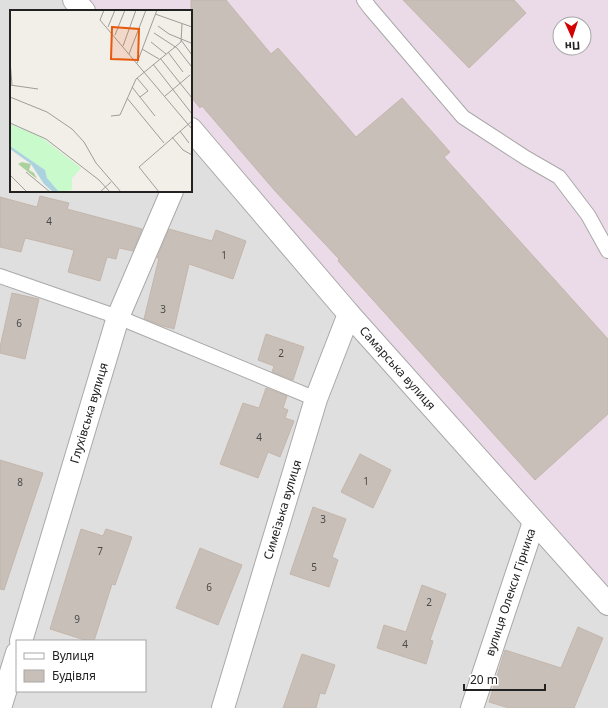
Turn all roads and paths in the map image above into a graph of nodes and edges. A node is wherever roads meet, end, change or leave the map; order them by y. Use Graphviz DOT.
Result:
graph roads {
  1 [pos="74,0"];
  2 [pos="364,0"];
  3 [pos="83,10"];
  4 [pos="193,136"];
  5 [pos="172,192"];
  6 [pos="608,251"];
  7 [pos="0,276"];
  8 [pos="349,314"];
  9 [pos="118,317"];
  10 [pos="316,399"];
  11 [pos="534,522"];
  12 [pos="608,604"];
  13 [pos="21,640"];
  14 [pos="16,656"];
  15 [pos="0,708"];
  16 [pos="223,708"];
  17 [pos="472,708"];
  1 -- 3 [label="street"];
  2 -- 6 [label="lane"];
  4 -- 8 [label="street, Самарська вулиця"];
  5 -- 9 [label="street, Глухівська вулиця"];
  7 -- 9 [label="lane"];
  8 -- 10 [label="street, Симеїзька вулиця"];
  8 -- 11 [label="street, Самарська вулиця"];
  9 -- 10 [label="lane"];
  9 -- 13 [label="street, Глухівська вулиця"];
  10 -- 16 [label="street, Симеїзька вулиця"];
  11 -- 12 [label="street, Самарська вулиця"];
  11 -- 17 [label="street, вулиця Олекси Гірника"];
  14 -- 15 [label="street"];
}
